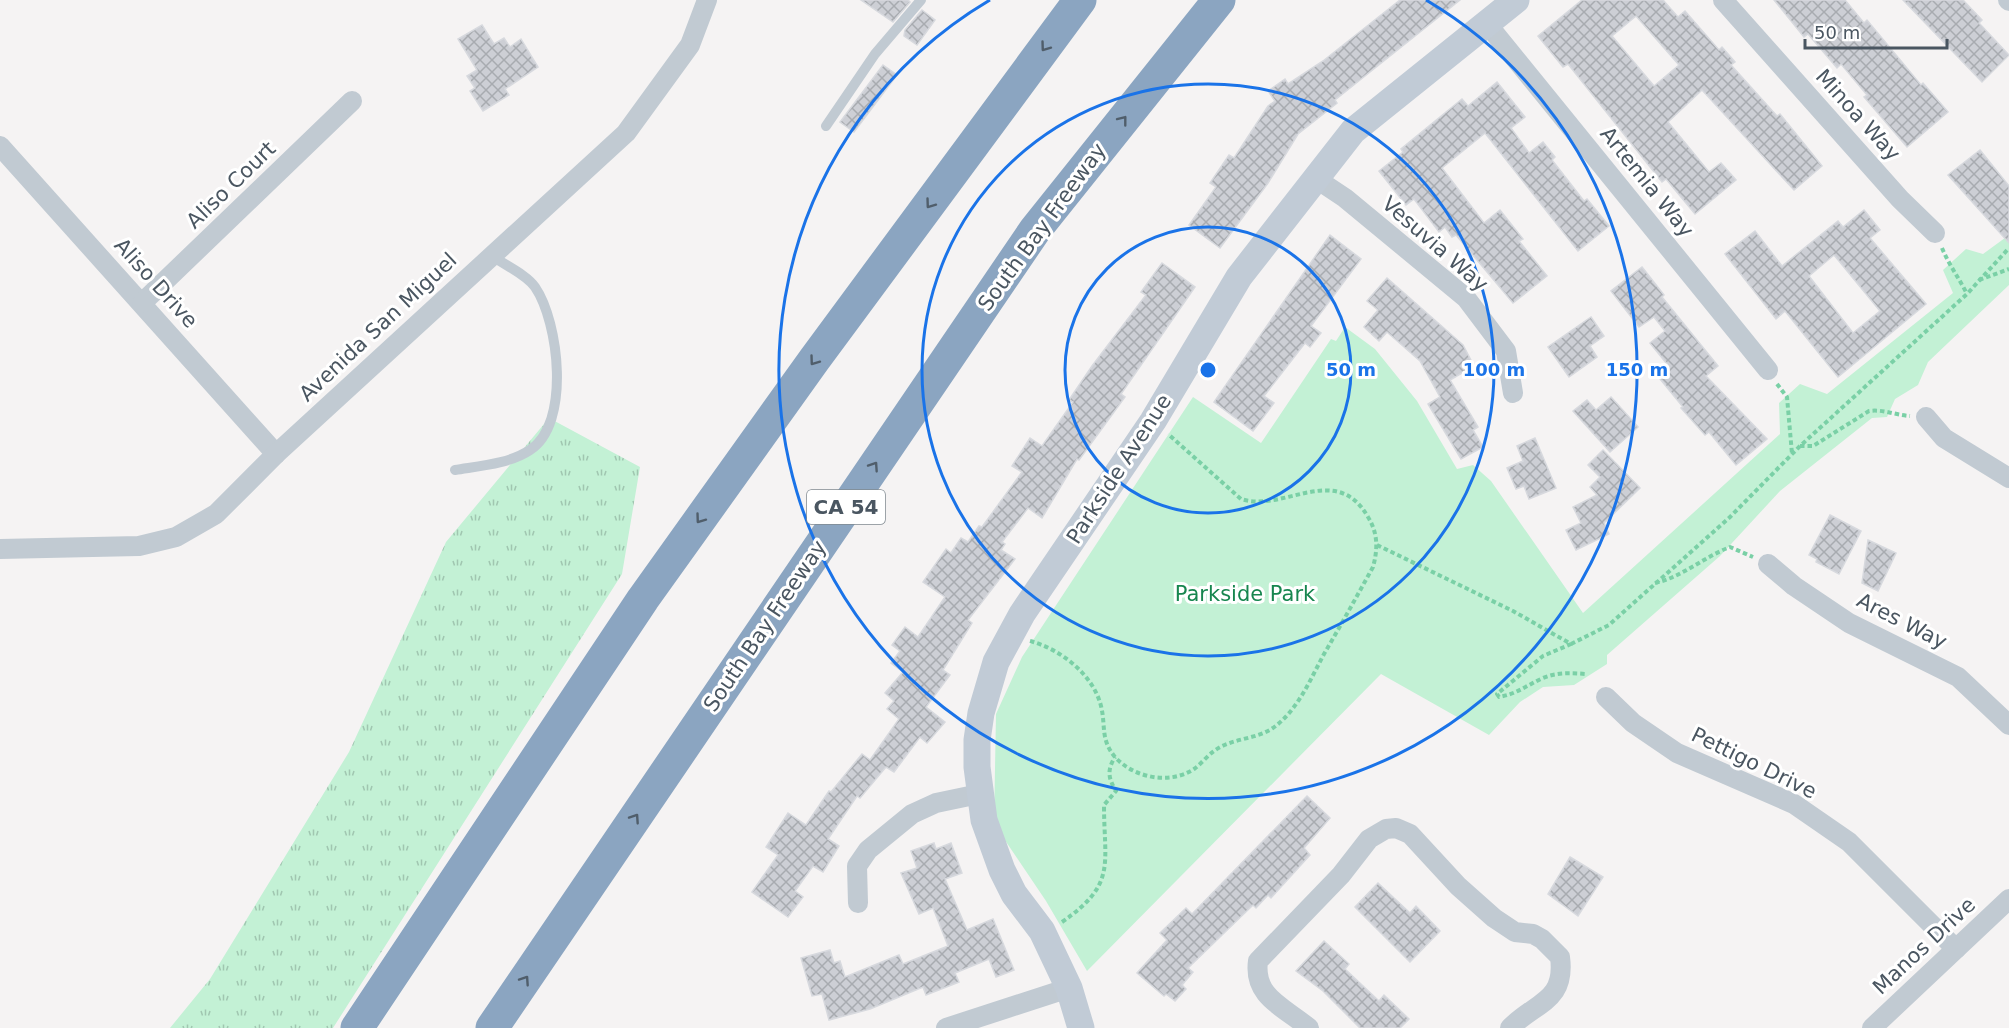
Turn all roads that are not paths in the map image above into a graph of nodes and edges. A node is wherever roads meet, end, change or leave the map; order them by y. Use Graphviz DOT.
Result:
graph roads {
  1 [pos="706,0"];
  2 [pos="921,0"];
  3 [pos="1080,0"];
  4 [pos="1219,0"];
  5 [pos="1516,0"];
  6 [pos="1723,0"];
  7 [pos="1488,25"];
  8 [pos="352,101"];
  9 [pos="826,126"];
  10 [pos="0,146"];
  11 [pos="1318,180"];
  12 [pos="1935,233"];
  13 [pos="490,255"];
  14 [pos="142,303"];
  15 [pos="1768,370"];
  16 [pos="1513,393"];
  17 [pos="1926,417"];
  18 [pos="276,454"];
  19 [pos="455,470"];
  20 [pos="2009,477"];
  21 [pos="0,549"];
  22 [pos="1768,564"];
  23 [pos="1606,697"];
  24 [pos="2009,725"];
  25 [pos="979,794"];
  26 [pos="2009,899"];
  27 [pos="858,903"];
  28 [pos="1956,949"];
  29 [pos="1069,988"];
  30 [pos="357,1028"];
  31 [pos="492,1028"];
  32 [pos="946,1028"];
  33 [pos="1081,1028"];
  34 [pos="1309,1028"];
  35 [pos="1510,1028"];
  36 [pos="1872,1028"];
  1 -- 13 [label="street, Avenida San Miguel"];
  2 -- 9 [label="lane"];
  3 -- 30 [label="highway, one-way"];
  31 -- 4 [label="highway, South Bay Freeway / CA 54, one-way"];
  5 -- 7 [label="main road, Parkside Avenue"];
  6 -- 12 [label="street, Minoa Way"];
  7 -- 11 [label="main road, Parkside Avenue"];
  7 -- 15 [label="street, Artemia Way"];
  8 -- 14 [label="street, Aliso Court"];
  10 -- 14 [label="street, Aliso Drive"];
  11 -- 16 [label="street, Vesuvia Way"];
  11 -- 25 [label="main road, Parkside Avenue"];
  13 -- 18 [label="street, Avenida San Miguel"];
  13 -- 19 [label="lane"];
  14 -- 18 [label="street, Aliso Drive"];
  17 -- 20 [label="street"];
  18 -- 21 [label="street, Avenida San Miguel"];
  22 -- 24 [label="street, Ares Way"];
  23 -- 28 [label="street, Pettigo Drive"];
  25 -- 27 [label="street"];
  25 -- 29 [label="main road, Parkside Avenue"];
  26 -- 28 [label="street, Manos Drive"];
  28 -- 36 [label="street, Manos Drive"];
  29 -- 32 [label="street"];
  29 -- 33 [label="main road, Parkside Avenue"];
  34 -- 35 [label="street"];
}
